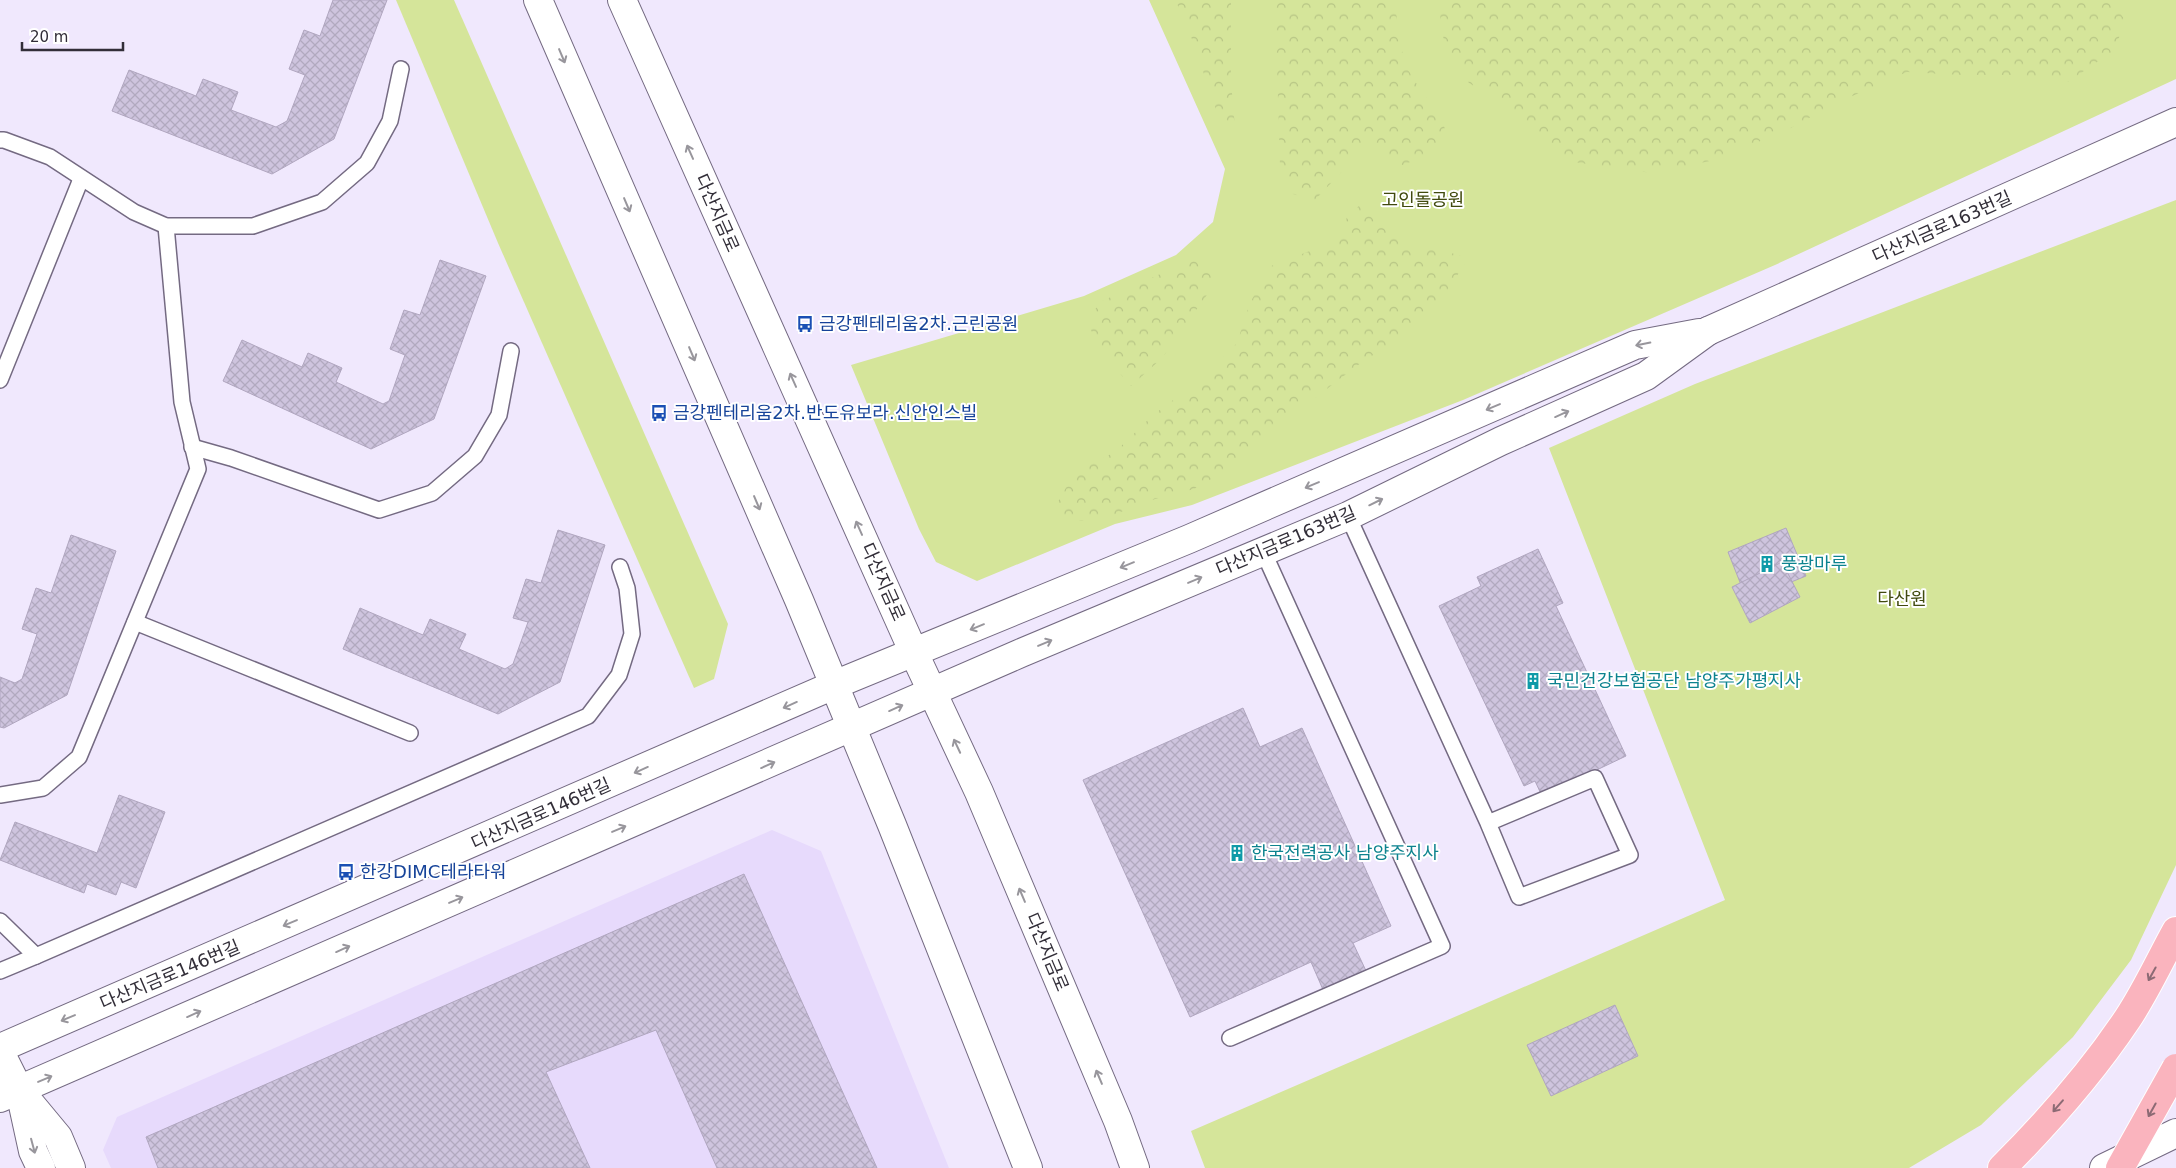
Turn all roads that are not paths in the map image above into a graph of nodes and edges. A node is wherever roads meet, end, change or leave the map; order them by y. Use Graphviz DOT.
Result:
graph roads {
  1 [pos="538,0"];
  2 [pos="622,0"];
  3 [pos="401,69"];
  4 [pos="2176,122"];
  5 [pos="0,140"];
  6 [pos="82,179"];
  7 [pos="166,226"];
  8 [pos="1708,331"];
  9 [pos="511,351"];
  10 [pos="0,380"];
  11 [pos="192,447"];
  12 [pos="1348,516"];
  13 [pos="1263,551"];
  14 [pos="620,567"];
  15 [pos="134,622"];
  16 [pos="914,653"];
  17 [pos="834,686"];
  18 [pos="933,693"];
  19 [pos="852,728"];
  20 [pos="410,733"];
  21 [pos="0,795"];
  22 [pos="1488,823"];
  23 [pos="0,921"];
  24 [pos="2176,931"];
  25 [pos="36,956"];
  26 [pos="0,971"];
  27 [pos="1230,1038"];
  28 [pos="0,1048"];
  29 [pos="0,1052"];
  30 [pos="2176,1068"];
  31 [pos="10,1094"];
  32 [pos="2176,1133"];
  33 [pos="40,1168"];
  34 [pos="70,1168"];
  35 [pos="1028,1168"];
  36 [pos="1135,1168"];
  37 [pos="2002,1168"];
  38 [pos="2104,1168"];
  39 [pos="2120,1168"];
  1 -- 17 [label="street, one-way"];
  16 -- 2 [label="street, 다산지금로, one-way"];
  3 -- 7 [label="lane"];
  4 -- 8 [label="street, 다산지금로163번길"];
  5 -- 6 [label="lane"];
  6 -- 7 [label="lane"];
  6 -- 10 [label="lane"];
  7 -- 11 [label="lane"];
  12 -- 8 [label="street, 다산지금로163번길, one-way"];
  8 -- 16 [label="street, 다산지금로163번길, one-way"];
  9 -- 11 [label="lane"];
  11 -- 15 [label="lane"];
  12 -- 13 [label="street, 다산지금로163번길"];
  12 -- 22 [label="lane"];
  18 -- 13 [label="street, 다산지금로163번길, one-way"];
  13 -- 27 [label="lane"];
  14 -- 25 [label="lane"];
  15 -- 20 [label="lane"];
  15 -- 21 [label="lane"];
  16 -- 17 [label="street, 다산지금로163번길"];
  16 -- 18 [label="street, 다산지금로"];
  17 -- 19 [label="street"];
  17 -- 28 [label="street, 다산지금로146번길, one-way"];
  19 -- 18 [label="street, 다산지금로163번길, one-way"];
  36 -- 18 [label="street, 다산지금로, one-way"];
  31 -- 19 [label="street, one-way"];
  19 -- 35 [label="street"];
  22 -- 22 [label="lane"];
  23 -- 25 [label="lane"];
  24 -- 37 [label="highway, one-way"];
  25 -- 26 [label="lane"];
  29 -- 31 [label="street"];
  30 -- 39 [label="highway, one-way, bridge"];
  31 -- 33 [label="street, one-way"];
  31 -- 34 [label="street"];
  32 -- 38 [label="street"];
}
